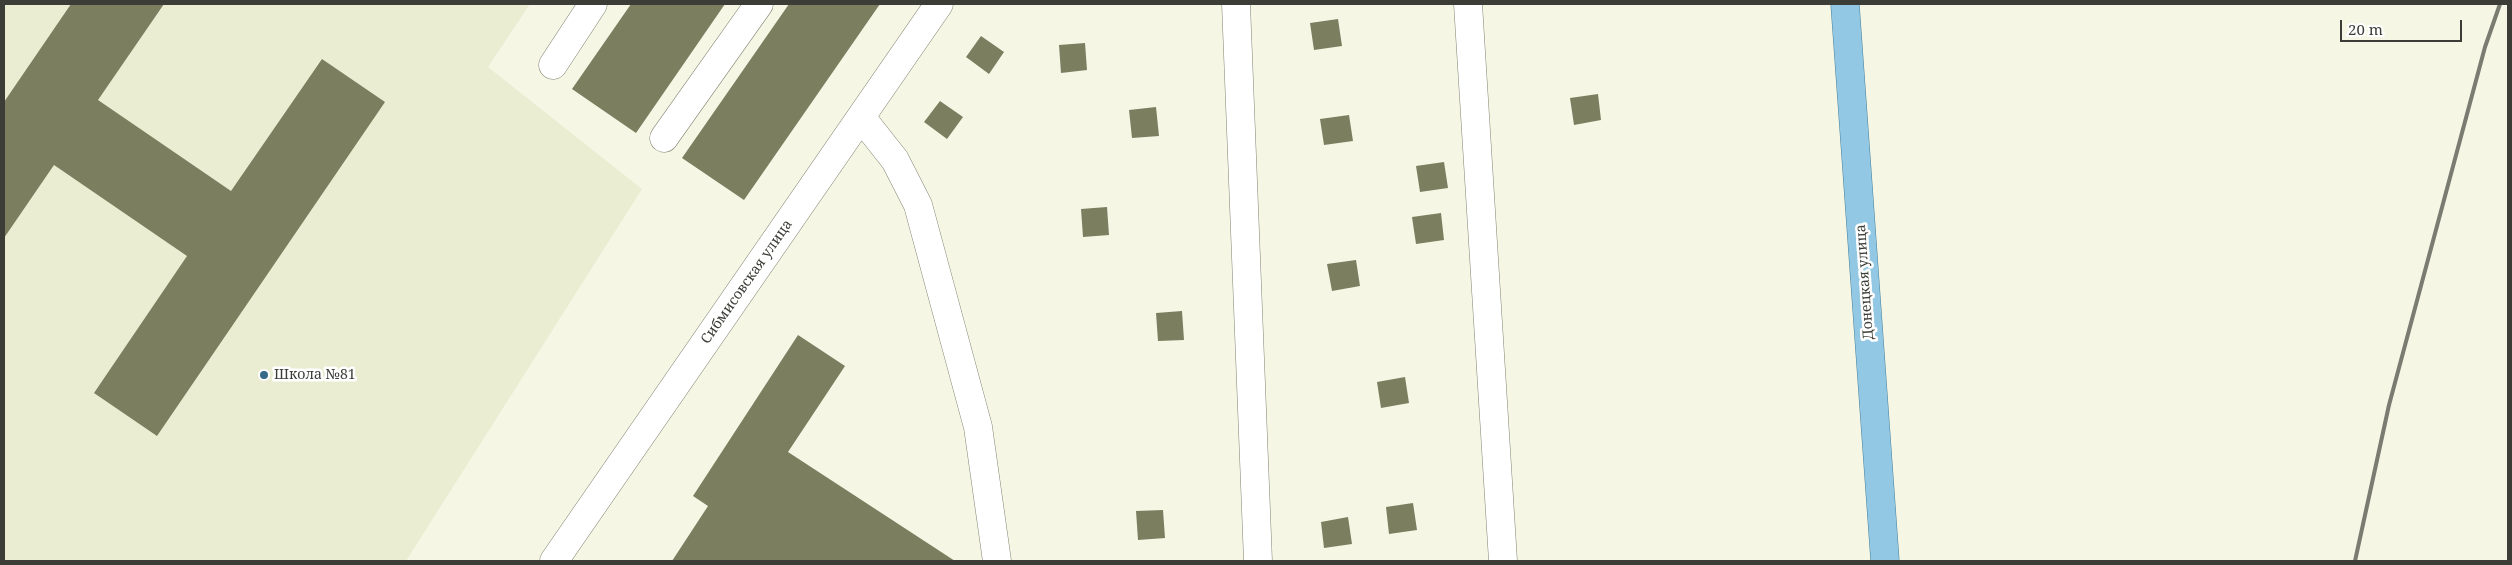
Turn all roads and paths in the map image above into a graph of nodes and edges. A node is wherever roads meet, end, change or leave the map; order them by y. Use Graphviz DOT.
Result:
graph roads {
  1 [pos="593,4"];
  2 [pos="759,4"];
  3 [pos="939,4"];
  4 [pos="1236,4"];
  5 [pos="1468,4"];
  6 [pos="1846,4"];
  7 [pos="553,65"];
  8 [pos="861,117"];
  9 [pos="664,138"];
  10 [pos="554,561"];
  11 [pos="997,561"];
  12 [pos="1258,561"];
  13 [pos="1503,561"];
  14 [pos="1885,561"];
  1 -- 7 [label="street"];
  2 -- 9 [label="street"];
  3 -- 8 [label="street, Сибмисовская улица"];
  4 -- 12 [label="street"];
  5 -- 13 [label="street"];
  6 -- 14 [label="main road, Донецкая улица"];
  8 -- 10 [label="street, Сибмисовская улица"];
  8 -- 11 [label="street"];
}
